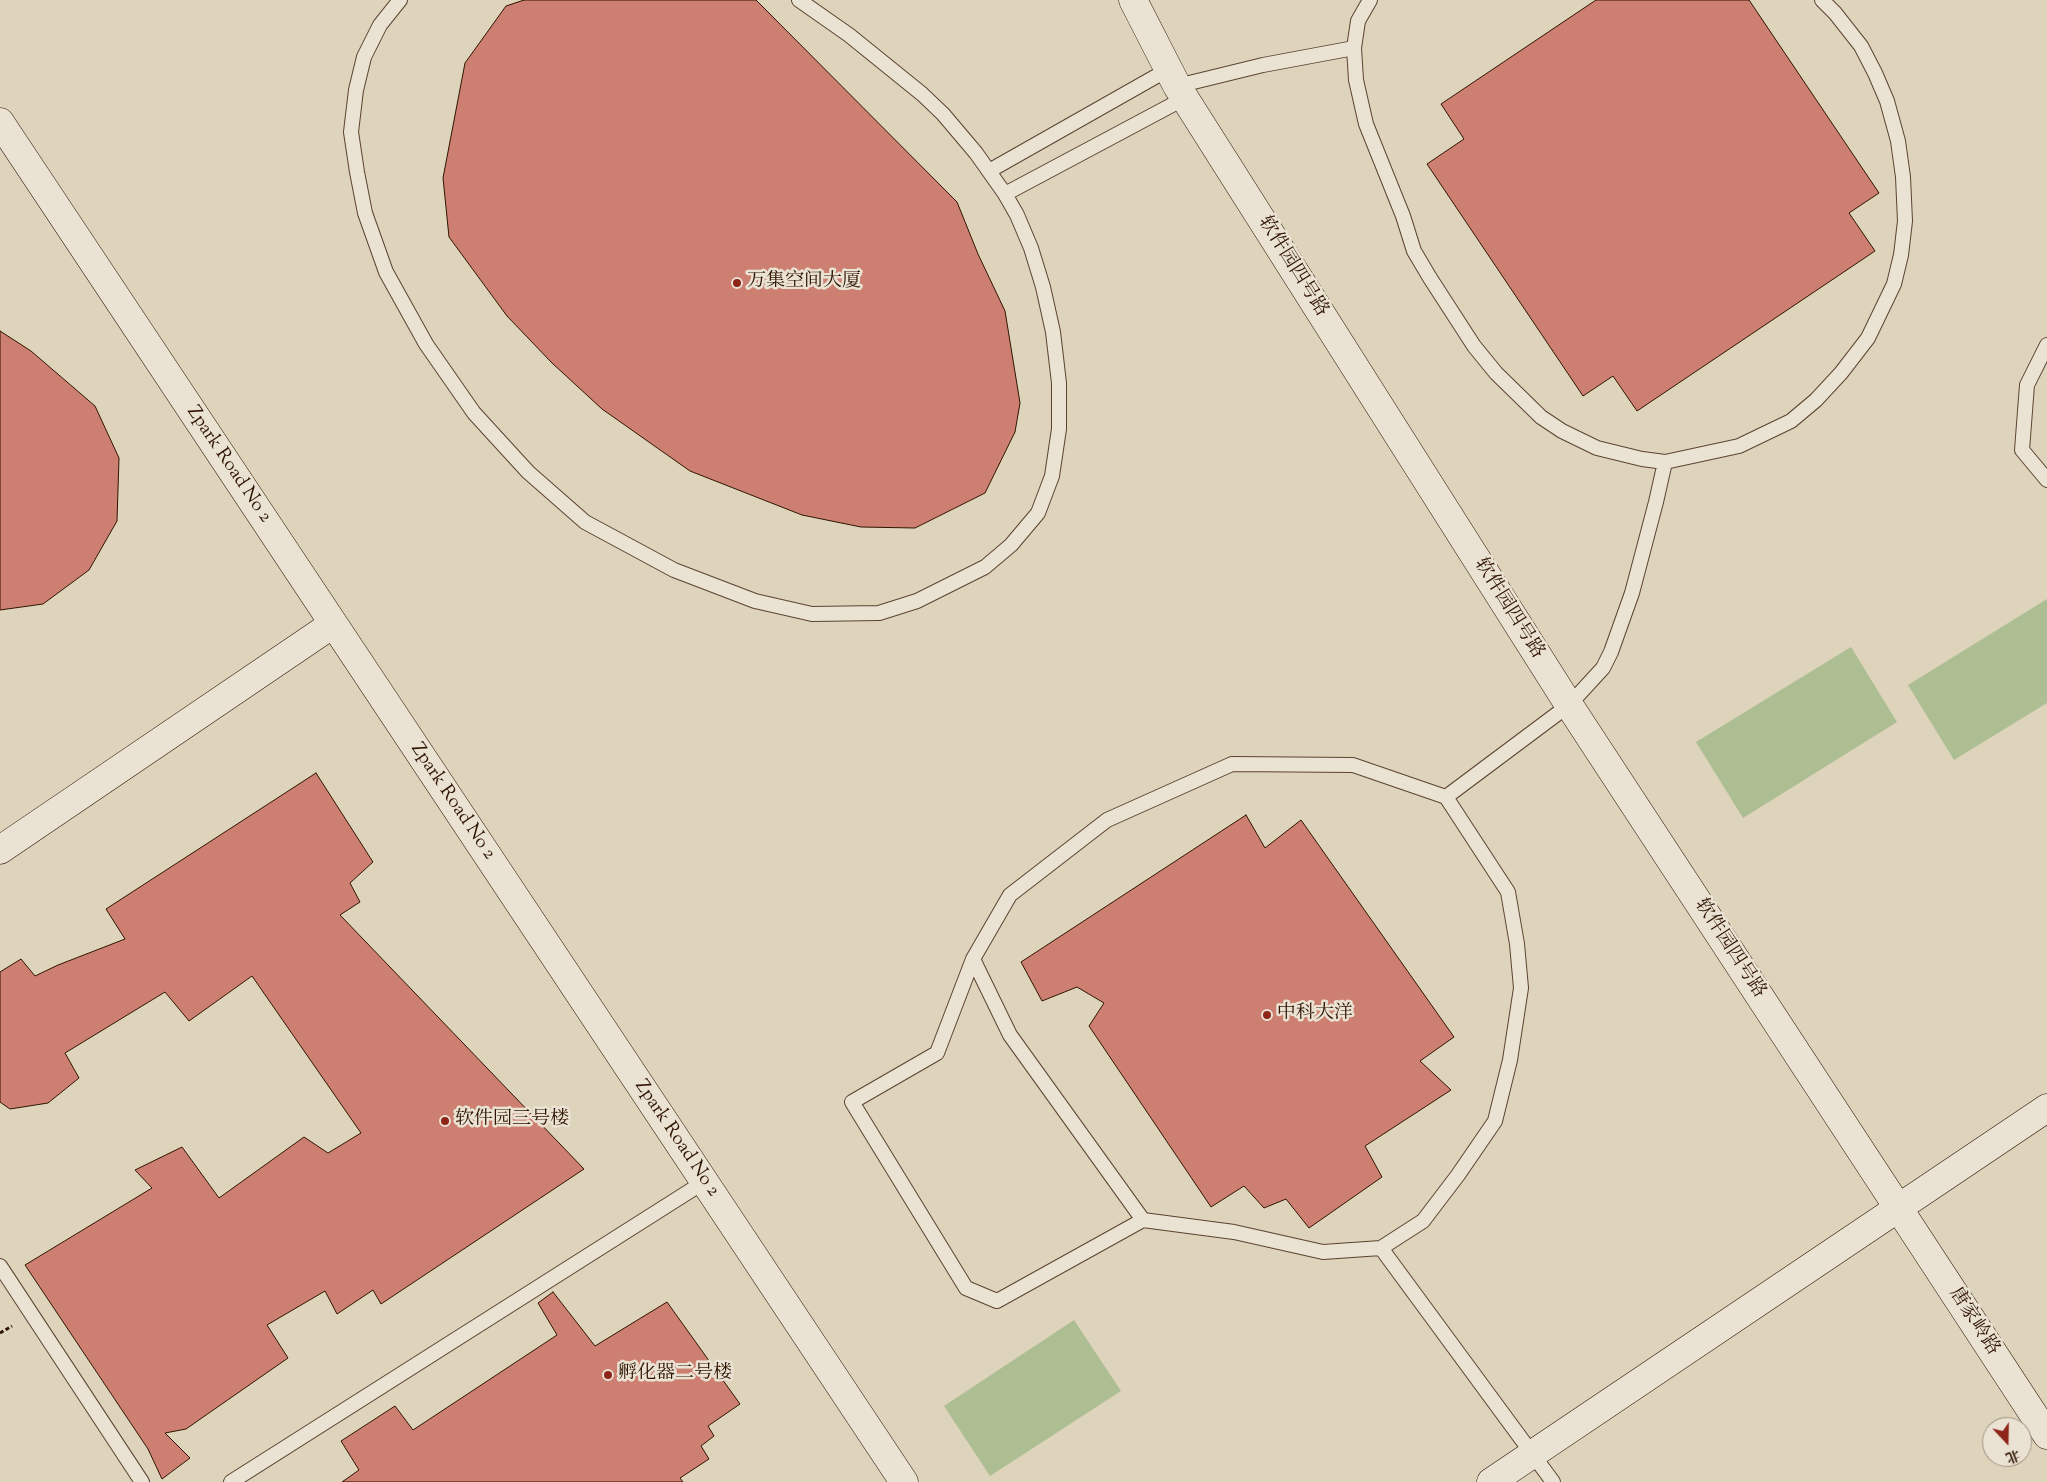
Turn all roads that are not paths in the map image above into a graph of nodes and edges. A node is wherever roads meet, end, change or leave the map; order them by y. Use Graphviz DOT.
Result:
graph roads {
  1 [pos="400,0"];
  2 [pos="799,0"];
  3 [pos="1133,0"];
  4 [pos="1370,0"];
  5 [pos="1822,0"];
  6 [pos="1354,48"];
  7 [pos="1177,85"];
  8 [pos="0,122"];
  9 [pos="989,171"];
  10 [pos="1005,194"];
  11 [pos="2047,345"];
  12 [pos="1665,462"];
  13 [pos="2047,480"];
  14 [pos="333,624"];
  15 [pos="1568,705"];
  16 [pos="1446,797"];
  17 [pos="0,850"];
  18 [pos="973,959"];
  19 [pos="2047,1108"];
  20 [pos="704,1182"];
  21 [pos="1900,1208"];
  22 [pos="1142,1220"];
  23 [pos="1381,1248"];
  24 [pos="0,1266"];
  25 [pos="2047,1435"];
  26 [pos="1533,1454"];
  27 [pos="142,1482"];
  28 [pos="231,1482"];
  29 [pos="904,1482"];
  30 [pos="1491,1482"];
  31 [pos="1553,1482"];
  1 -- 10 [label="lane"];
  2 -- 9 [label="lane"];
  3 -- 7 [label="street, 软件园四号路"];
  4 -- 6 [label="lane"];
  5 -- 12 [label="lane"];
  6 -- 7 [label="lane"];
  6 -- 12 [label="lane"];
  7 -- 9 [label="lane"];
  7 -- 10 [label="lane"];
  7 -- 15 [label="street, 软件园四号路"];
  8 -- 14 [label="street, Zpark Road No 2"];
  9 -- 10 [label="lane"];
  11 -- 13 [label="lane"];
  12 -- 15 [label="lane"];
  14 -- 17 [label="street"];
  14 -- 20 [label="street, Zpark Road No 2"];
  15 -- 16 [label="lane"];
  15 -- 21 [label="street, 软件园四号路"];
  16 -- 18 [label="lane"];
  16 -- 23 [label="lane"];
  18 -- 22 [label="lane"];
  18 -- 22 [label="lane"];
  19 -- 21 [label="street"];
  20 -- 28 [label="lane"];
  20 -- 29 [label="street, Zpark Road No 2"];
  21 -- 25 [label="street, 唐家岭路"];
  21 -- 26 [label="street"];
  22 -- 23 [label="lane"];
  23 -- 26 [label="lane"];
  24 -- 27 [label="lane"];
  26 -- 30 [label="street"];
  26 -- 31 [label="lane"];
}
